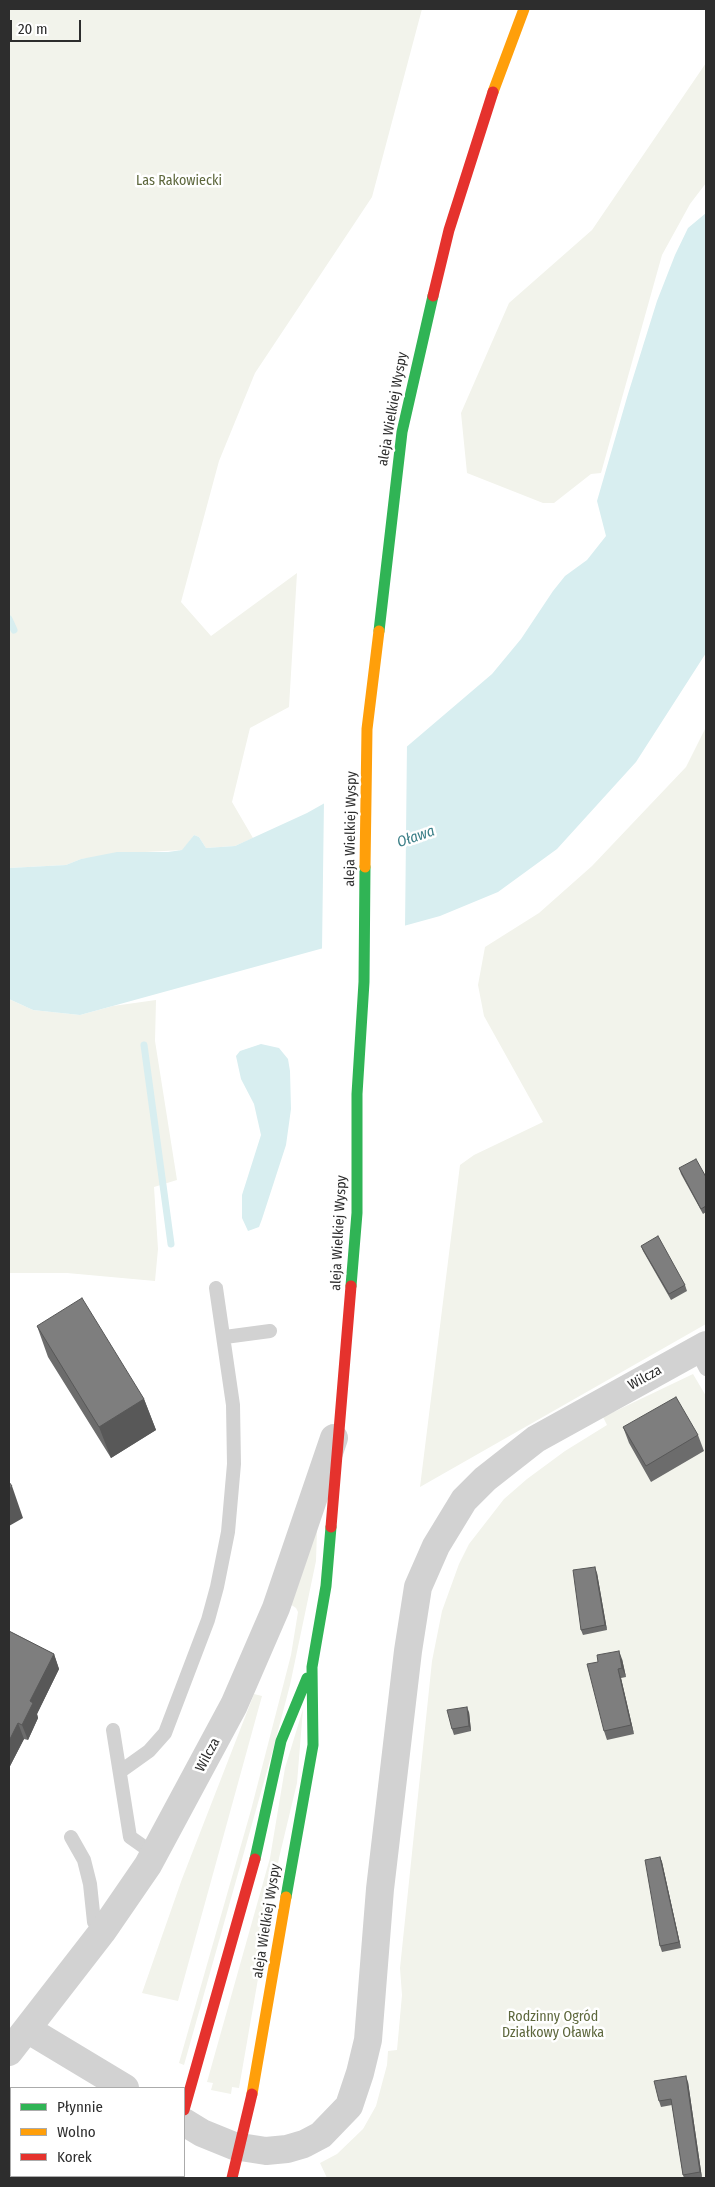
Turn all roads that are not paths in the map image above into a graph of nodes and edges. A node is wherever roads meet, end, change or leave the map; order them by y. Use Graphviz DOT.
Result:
graph roads {
  1 [pos="524,9"];
  2 [pos="216,1288"];
  3 [pos="270,1331"];
  4 [pos="224,1338"];
  5 [pos="703,1355"];
  6 [pos="340,1422"];
  7 [pos="312,1667"];
  8 [pos="113,1730"];
  9 [pos="120,1771"];
  10 [pos="71,1837"];
  11 [pos="154,1854"];
  12 [pos="102,1932"];
  13 [pos="27,2029"];
  14 [pos="9,2052"];
  15 [pos="123,2087"];
  16 [pos="185,2106"];
  17 [pos="185,2123"];
  18 [pos="232,2178"];
  1 -- 6 [label="main road, aleja Wielkiej Wyspy"];
  2 -- 4 [label="lane"];
  3 -- 4 [label="lane"];
  4 -- 9 [label="lane"];
  5 -- 17 [label="street, Wilcza"];
  6 -- 7 [label="main road, aleja Wielkiej Wyspy"];
  6 -- 11 [label="street, Wilcza"];
  7 -- 16 [label="main road, aleja Wielkiej Wyspy"];
  7 -- 18 [label="main road, aleja Wielkiej Wyspy, bridge"];
  8 -- 9 [label="lane"];
  9 -- 11 [label="lane"];
  10 -- 12 [label="lane"];
  11 -- 12 [label="street, Wilcza"];
  12 -- 13 [label="street, Wilcza"];
  13 -- 14 [label="street, Wilcza"];
  13 -- 15 [label="street"];
}
